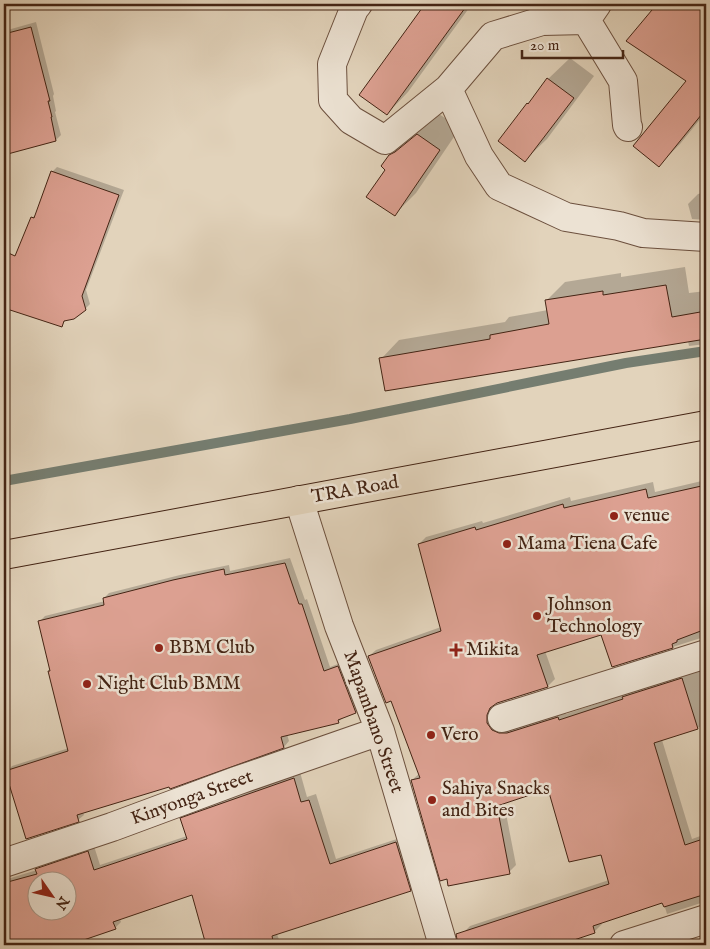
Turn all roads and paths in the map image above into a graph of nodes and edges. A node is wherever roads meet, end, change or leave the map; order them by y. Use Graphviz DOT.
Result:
graph roads {
  1 [pos="358,4"];
  2 [pos="592,12"];
  3 [pos="448,89"];
  4 [pos="628,127"];
  5 [pos="706,237"];
  6 [pos="706,425"];
  7 [pos="299,500"];
  8 [pos="4,555"];
  9 [pos="706,654"];
  10 [pos="502,718"];
  11 [pos="380,731"];
  12 [pos="4,863"];
  13 [pos="706,918"];
  14 [pos="443,945"];
  15 [pos="624,945"];
  1 -- 3 [label="street"];
  2 -- 3 [label="street"];
  2 -- 4 [label="street"];
  3 -- 5 [label="street"];
  6 -- 7 [label="main road, TRA Road"];
  7 -- 8 [label="main road, TRA Road"];
  7 -- 11 [label="street, Mapambano Street"];
  9 -- 10 [label="street"];
  11 -- 12 [label="street, Kinyonga Street"];
  11 -- 14 [label="street, Mapambano Street"];
  13 -- 15 [label="street"];
}
